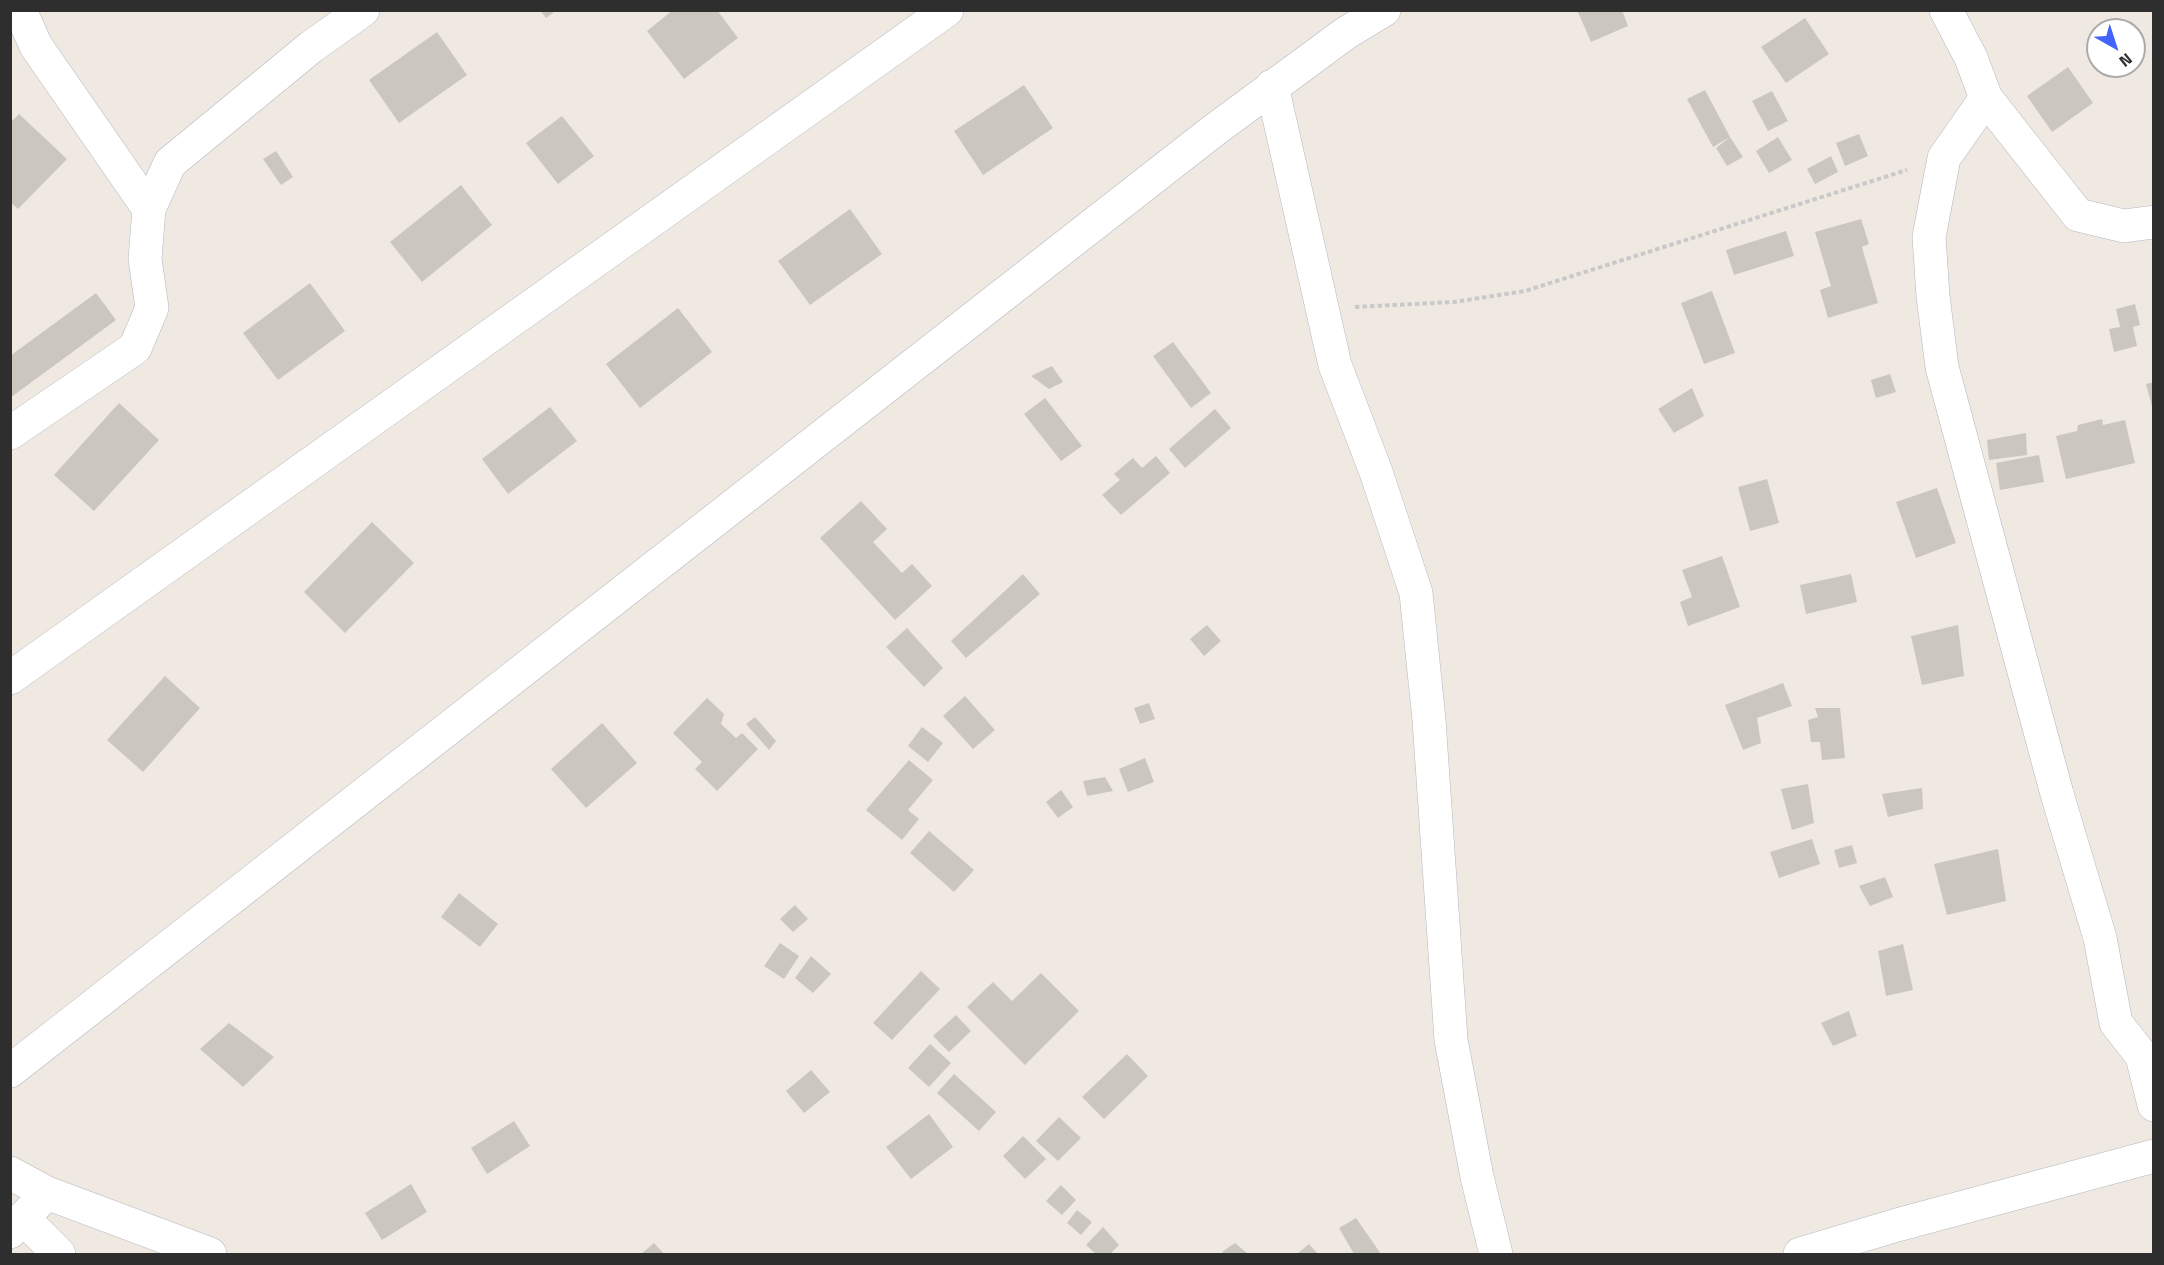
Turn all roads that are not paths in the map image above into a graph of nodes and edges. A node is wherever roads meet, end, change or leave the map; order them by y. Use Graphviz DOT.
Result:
graph roads {
  1 [pos="20,10"];
  2 [pos="363,10"];
  3 [pos="947,10"];
  4 [pos="1384,10"];
  5 [pos="1946,10"];
  6 [pos="1272,86"];
  7 [pos="1986,98"];
  8 [pos="149,209"];
  9 [pos="2154,222"];
  10 [pos="10,433"];
  11 [pos="10,678"];
  12 [pos="10,1071"];
  13 [pos="2154,1105"];
  14 [pos="2154,1156"];
  15 [pos="10,1173"];
  16 [pos="47,1193"];
  17 [pos="17,1225"];
  18 [pos="58,1254"];
  19 [pos="210,1254"];
  20 [pos="1496,1254"];
  21 [pos="1800,1254"];
  1 -- 8 [label="street"];
  2 -- 8 [label="street"];
  3 -- 11 [label="street"];
  4 -- 6 [label="street"];
  5 -- 7 [label="street"];
  6 -- 12 [label="street"];
  6 -- 20 [label="street"];
  7 -- 9 [label="street"];
  7 -- 13 [label="street"];
  8 -- 10 [label="street"];
  14 -- 21 [label="street"];
  15 -- 16 [label="street"];
  16 -- 17 [label="street"];
  16 -- 19 [label="street"];
  17 -- 18 [label="street"];
}
